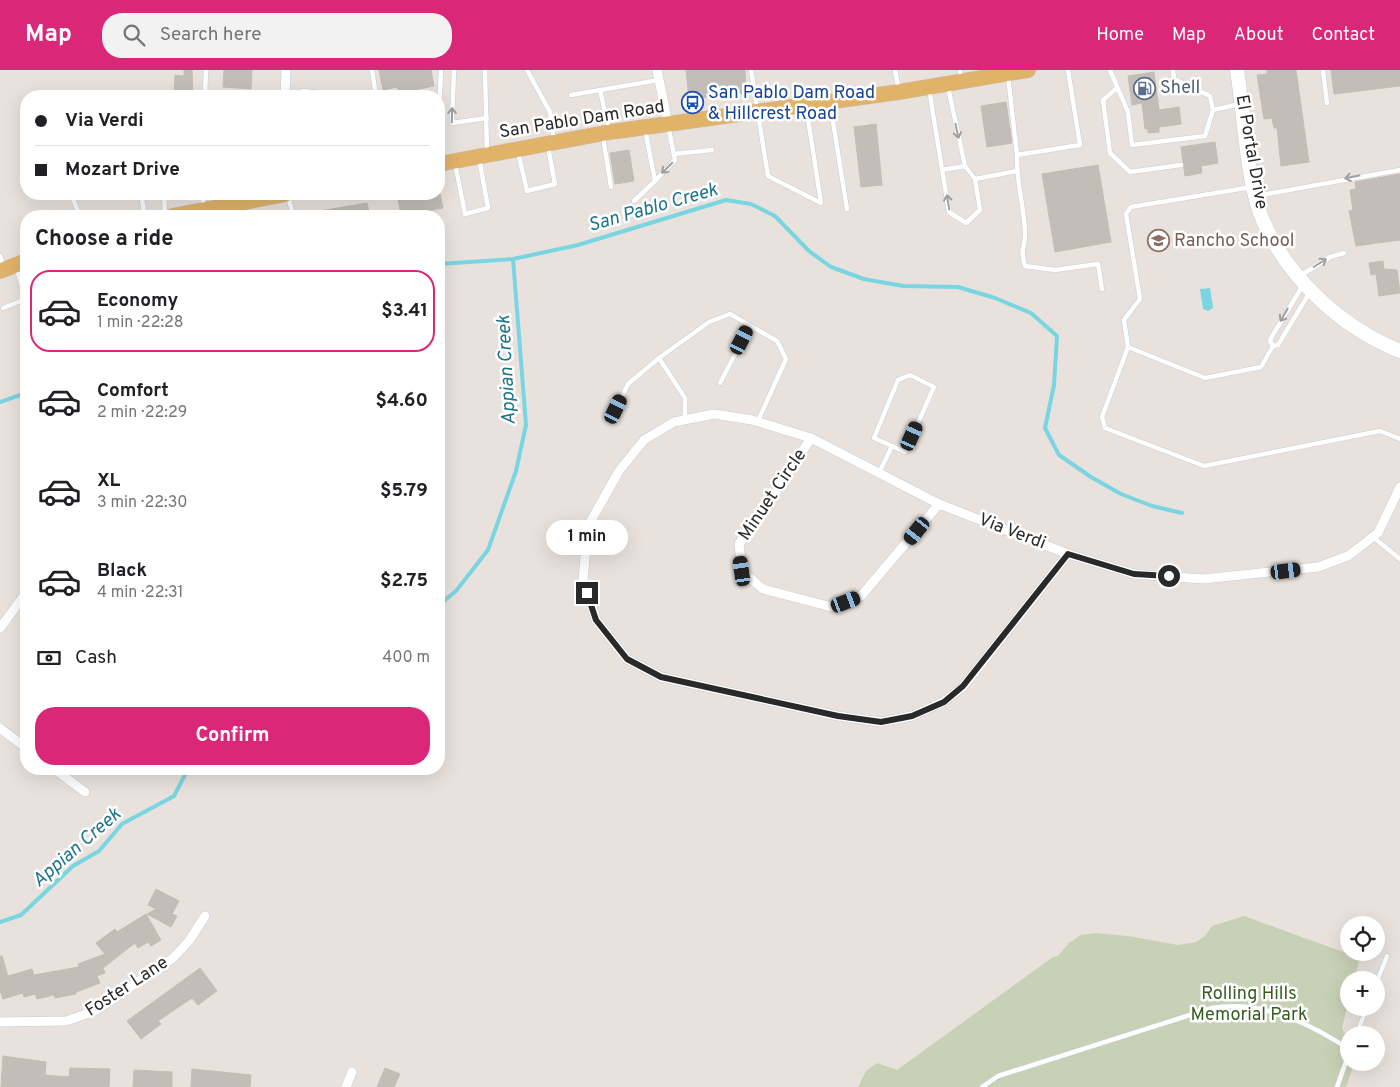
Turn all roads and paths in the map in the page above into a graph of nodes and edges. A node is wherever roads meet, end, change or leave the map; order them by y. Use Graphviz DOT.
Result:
graph roads {
  1 [pos="206,70"];
  2 [pos="286,70"];
  3 [pos="372,70"];
  4 [pos="442,70"];
  5 [pos="454,70"];
  6 [pos="485,70"];
  7 [pos="527,70"];
  8 [pos="657,70"];
  9 [pos="750,70"];
  10 [pos="895,70"];
  11 [pos="1028,70"];
  12 [pos="1068,70"];
  13 [pos="1110,70"];
  14 [pos="1173,70"];
  15 [pos="1237,70"];
  16 [pos="1323,70"];
  17 [pos="1008,73"];
  18 [pos="956,78"];
  19 [pos="659,80"];
  20 [pos="929,87"];
  21 [pos="1117,88"];
  22 [pos="205,90"];
  23 [pos="285,90"];
  24 [pos="375,90"];
  25 [pos="441,90"];
  26 [pos="600,90"];
  27 [pos="899,92"];
  28 [pos="571,95"];
  29 [pos="830,102"];
  30 [pos="1327,103"];
  31 [pos="1242,104"];
  32 [pos="806,105"];
  33 [pos="1213,110"];
  34 [pos="758,112"];
  35 [pos="487,118"];
  36 [pos="668,124"];
  37 [pos="644,127"];
  38 [pos="606,132"];
  39 [pos="550,142"];
  40 [pos="518,148"];
  41 [pos="712,150"];
  42 [pos="674,154"];
  43 [pos="483,155"];
  44 [pos="1017,155"];
  45 [pos="454,161"];
  46 [pos="445,163"];
  47 [pos="1181,165"];
  48 [pos="965,166"];
  49 [pos="942,170"];
  50 [pos="1400,170"];
  51 [pos="1017,172"];
  52 [pos="975,179"];
  53 [pos="655,181"];
  54 [pos="611,186"];
  55 [pos="1254,191"];
  56 [pos="253,200"];
  57 [pos="634,201"];
  58 [pos="847,209"];
  59 [pos="216,210"];
  60 [pos="1344,253"];
  61 [pos="9,265"];
  62 [pos="1304,284"];
  63 [pos="20,287"];
  64 [pos="1102,289"];
  65 [pos="20,301"];
  66 [pos="3,308"];
  67 [pos="750,326"];
  68 [pos="1273,346"];
  69 [pos="1128,348"];
  70 [pos="1400,351"];
  71 [pos="659,358"];
  72 [pos="720,383"];
  73 [pos="616,409"];
  74 [pos="685,420"];
  75 [pos="755,421"];
  76 [pos="811,438"];
  77 [pos="1400,439"];
  78 [pos="892,446"];
  79 [pos="879,473"];
  80 [pos="1400,487"];
  81 [pos="939,504"];
  82 [pos="1374,538"];
  83 [pos="1068,554"];
  84 [pos="1400,559"];
  85 [pos="20,600"];
  86 [pos="0,628"];
  87 [pos="0,728"];
  88 [pos="20,743"];
  89 [pos="62,775"];
  90 [pos="85,792"];
  91 [pos="205,916"];
  92 [pos="1387,956"];
  93 [pos="1381,971"];
  94 [pos="0,1022"];
  95 [pos="1340,1043"];
  96 [pos="1343,1071"];
  97 [pos="352,1072"];
  98 [pos="346,1087"];
  99 [pos="982,1087"];
  100 [pos="1337,1087"];
  1 -- 22 [label="lane"];
  2 -- 23 [label="street"];
  3 -- 24 [label="lane"];
  4 -- 25 [label="lane"];
  35 -- 5 [label="lane, one-way"];
  6 -- 35 [label="lane"];
  7 -- 39 [label="lane"];
  8 -- 19 [label="street"];
  9 -- 34 [label="lane"];
  10 -- 27 [label="lane"];
  11 -- 17 [label="main road, San Pablo Dam Road"];
  12 -- 44 [label="lane"];
  13 -- 21 [label="lane"];
  14 -- 33 [label="lane"];
  15 -- 31 [label="main road, El Portal Drive"];
  16 -- 30 [label="lane"];
  17 -- 18 [label="main road, San Pablo Dam Road"];
  17 -- 44 [label="lane"];
  18 -- 20 [label="main road, San Pablo Dam Road"];
  18 -- 48 [label="lane, one-way"];
  19 -- 26 [label="lane"];
  19 -- 36 [label="street"];
  20 -- 27 [label="main road, San Pablo Dam Road"];
  20 -- 49 [label="lane"];
  21 -- 33 [label="lane"];
  21 -- 47 [label="lane"];
  26 -- 28 [label="lane"];
  26 -- 38 [label="lane"];
  27 -- 29 [label="main road, San Pablo Dam Road"];
  29 -- 32 [label="main road, San Pablo Dam Road"];
  29 -- 58 [label="lane"];
  31 -- 33 [label="lane"];
  31 -- 55 [label="main road, El Portal Drive"];
  32 -- 34 [label="main road, San Pablo Dam Road"];
  32 -- 34 [label="lane"];
  34 -- 36 [label="main road, San Pablo Dam Road"];
  35 -- 43 [label="lane"];
  36 -- 37 [label="main road, San Pablo Dam Road"];
  36 -- 42 [label="lane"];
  37 -- 38 [label="main road, San Pablo Dam Road"];
  37 -- 53 [label="lane"];
  38 -- 39 [label="main road, San Pablo Dam Road"];
  38 -- 54 [label="lane"];
  39 -- 40 [label="main road, San Pablo Dam Road"];
  39 -- 40 [label="lane"];
  40 -- 43 [label="main road, San Pablo Dam Road"];
  41 -- 42 [label="lane"];
  42 -- 53 [label="lane, one-way"];
  43 -- 45 [label="main road, San Pablo Dam Road"];
  43 -- 45 [label="lane"];
  44 -- 51 [label="lane"];
  45 -- 46 [label="main road, San Pablo Dam Road"];
  48 -- 49 [label="lane"];
  48 -- 52 [label="lane"];
  52 -- 49 [label="lane, one-way"];
  50 -- 55 [label="lane, one-way"];
  51 -- 52 [label="lane"];
  51 -- 64 [label="lane"];
  53 -- 57 [label="lane"];
  55 -- 62 [label="main road, El Portal Drive"];
  55 -- 69 [label="lane"];
  56 -- 59 [label="main road"];
  62 -- 60 [label="lane, one-way"];
  61 -- 63 [label="lane"];
  62 -- 68 [label="lane"];
  62 -- 68 [label="lane, one-way"];
  62 -- 70 [label="main road, El Portal Drive"];
  65 -- 66 [label="lane"];
  67 -- 71 [label="lane"];
  67 -- 72 [label="lane"];
  67 -- 75 [label="lane"];
  68 -- 69 [label="lane"];
  69 -- 77 [label="lane"];
  71 -- 73 [label="lane"];
  71 -- 74 [label="lane"];
  74 -- 75 [label="street, Via Verdi"];
  74 -- 83 [label="street, Via Verdi"];
  75 -- 76 [label="street, Via Verdi"];
  76 -- 79 [label="street, Via Verdi"];
  76 -- 81 [label="street, Minuet Circle"];
  78 -- 78 [label="lane"];
  78 -- 79 [label="lane"];
  79 -- 81 [label="street, Via Verdi"];
  80 -- 82 [label="street, Via Verdi"];
  81 -- 83 [label="street, Via Verdi"];
  82 -- 83 [label="street, Via Verdi"];
  82 -- 84 [label="lane"];
  85 -- 86 [label="street"];
  87 -- 88 [label="street"];
  89 -- 90 [label="street"];
  91 -- 94 [label="street, Foster Lane"];
  92 -- 93 [label="lane"];
  95 -- 99 [label="lane"];
  96 -- 100 [label="lane"];
  97 -- 98 [label="street"];
}
